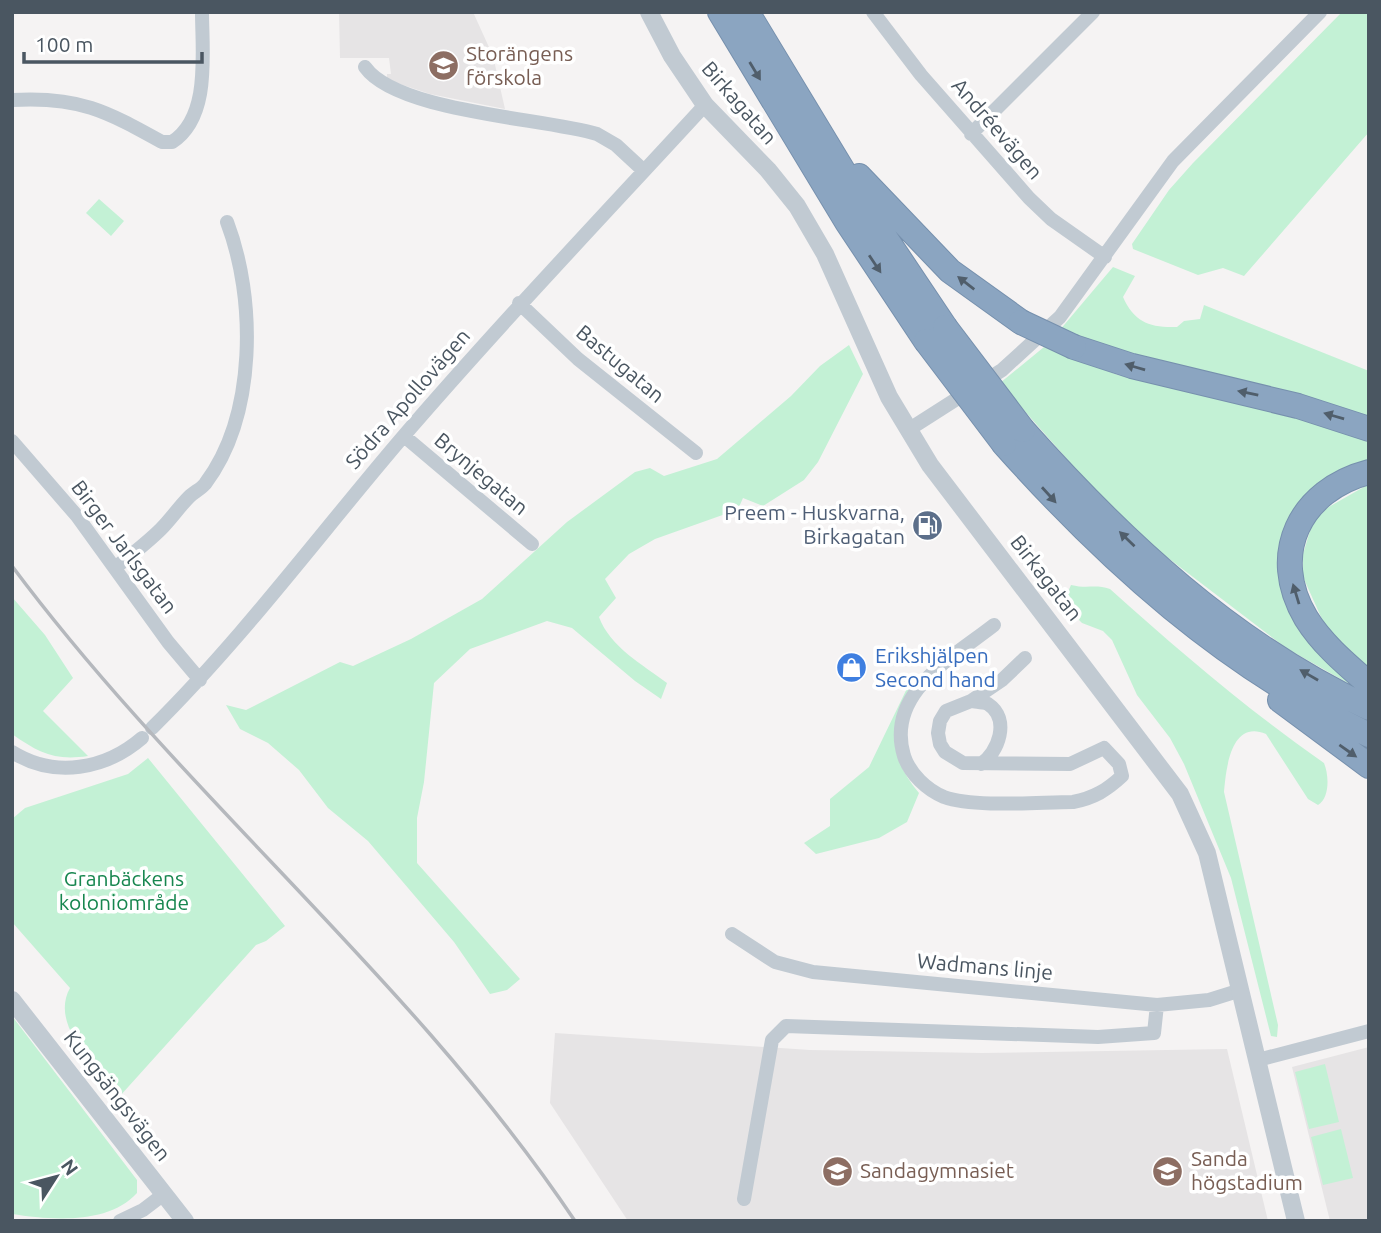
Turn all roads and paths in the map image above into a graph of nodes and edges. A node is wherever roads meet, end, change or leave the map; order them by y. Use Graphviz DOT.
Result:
graph roads {
  1 [pos="202,12"];
  2 [pos="649,12"];
  3 [pos="720,12"];
  4 [pos="747,12"];
  5 [pos="873,12"];
  6 [pos="1093,12"];
  7 [pos="1320,12"];
  8 [pos="365,66"];
  9 [pos="785,78"];
  10 [pos="12,100"];
  11 [pos="705,105"];
  12 [pos="971,134"];
  13 [pos="643,170"];
  14 [pos="227,222"];
  15 [pos="1105,257"];
  16 [pos="519,303"];
  17 [pos="935,334"];
  18 [pos="1369,429"];
  19 [pos="908,430"];
  20 [pos="404,436"];
  21 [pos="1013,437"];
  22 [pos="12,441"];
  23 [pos="696,453"];
  24 [pos="1369,472"];
  25 [pos="532,544"];
  26 [pos="116,567"];
  27 [pos="994,625"];
  28 [pos="1219,646"];
  29 [pos="1025,658"];
  30 [pos="200,680"];
  31 [pos="1369,684"];
  32 [pos="971,701"];
  33 [pos="1369,708"];
  34 [pos="1369,734"];
  35 [pos="12,752"];
  36 [pos="981,764"];
  37 [pos="1369,766"];
  38 [pos="732,934"];
  39 [pos="1241,990"];
  40 [pos="12,1000"];
  41 [pos="1157,1005"];
  42 [pos="1369,1031"];
  43 [pos="1258,1060"];
  44 [pos="164,1194"];
  45 [pos="744,1199"];
  46 [pos="120,1221"];
  47 [pos="185,1221"];
  48 [pos="1296,1221"];
  1 -- 10 [label="street"];
  2 -- 11 [label="street, Birkagatan"];
  3 -- 17 [label="highway, one-way"];
  4 -- 9 [label="highway"];
  5 -- 12 [label="street, Andréevägen"];
  6 -- 12 [label="street"];
  7 -- 15 [label="street"];
  8 -- 13 [label="street"];
  9 -- 17 [label="highway"];
  18 -- 9 [label="highway, one-way, bridge"];
  11 -- 13 [label="street, Södra Apollovägen"];
  11 -- 19 [label="street, Birkagatan"];
  12 -- 15 [label="street, Andréevägen"];
  13 -- 16 [label="street, Södra Apollovägen"];
  14 -- 26 [label="street"];
  15 -- 19 [label="street"];
  16 -- 20 [label="street, Södra Apollovägen"];
  16 -- 23 [label="street, Bastugatan"];
  17 -- 21 [label="highway, bridge"];
  19 -- 39 [label="street, Birkagatan"];
  20 -- 25 [label="street, Brynjegatan"];
  20 -- 30 [label="street, Södra Apollovägen"];
  21 -- 28 [label="highway, one-way"];
  33 -- 21 [label="highway, one-way"];
  22 -- 26 [label="street, Birger Jarlsgatan"];
  31 -- 24 [label="highway, one-way"];
  26 -- 30 [label="street, Birger Jarlsgatan"];
  27 -- 36 [label="street"];
  28 -- 34 [label="highway"];
  28 -- 37 [label="highway, one-way"];
  29 -- 32 [label="street"];
  30 -- 35 [label="street, Södra Apollovägen"];
  32 -- 36 [label="street"];
  32 -- 36 [label="street"];
  38 -- 41 [label="street, Wadmans linje"];
  39 -- 41 [label="street, Wadmans linje"];
  39 -- 43 [label="street, Birkagatan"];
  40 -- 44 [label="street, Kungsängsvägen"];
  41 -- 45 [label="street"];
  42 -- 43 [label="street"];
  43 -- 48 [label="street, Birkagatan"];
  44 -- 46 [label="street"];
  44 -- 47 [label="street, Kungsängsvägen"];
}
